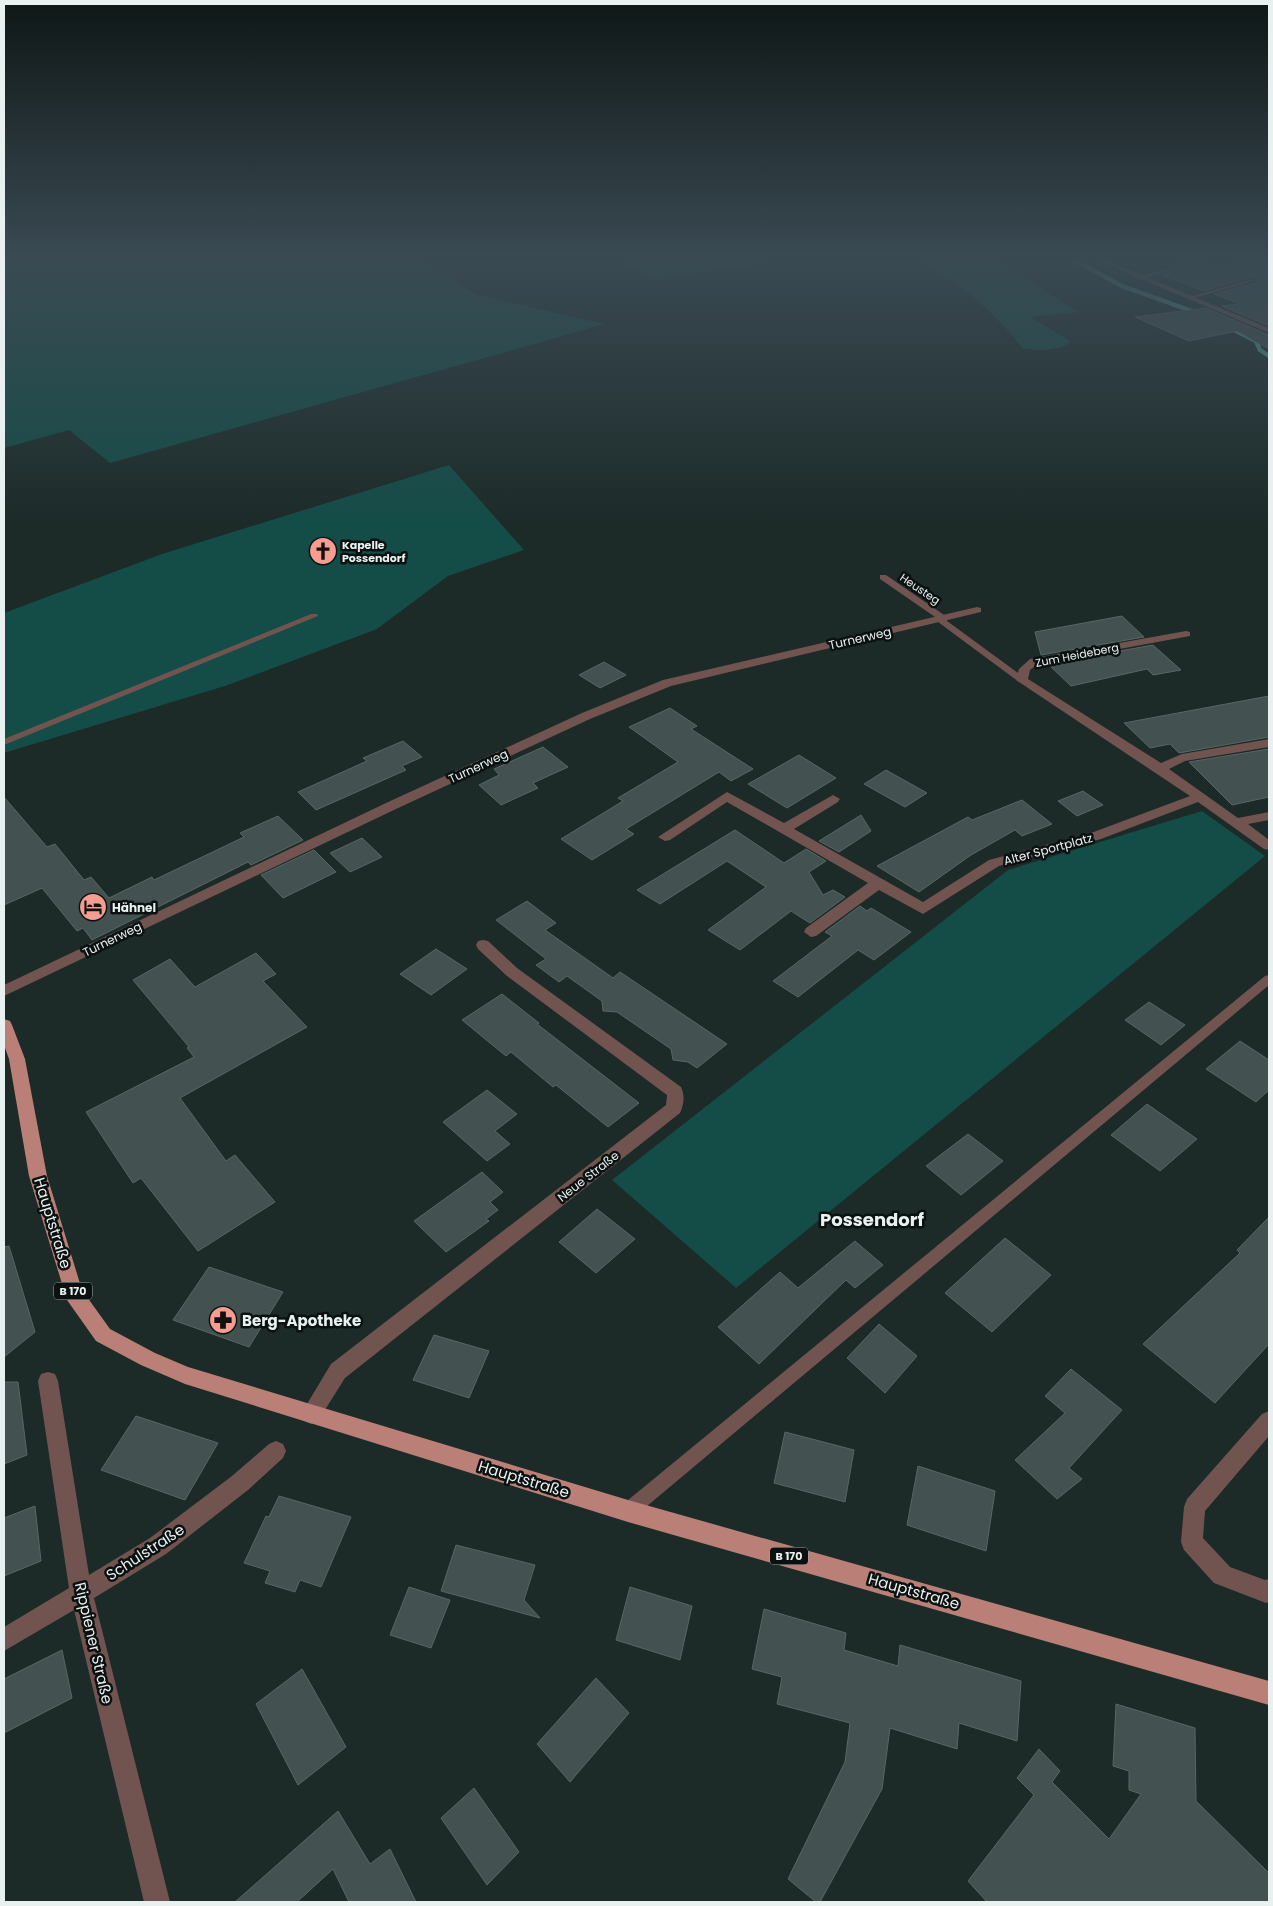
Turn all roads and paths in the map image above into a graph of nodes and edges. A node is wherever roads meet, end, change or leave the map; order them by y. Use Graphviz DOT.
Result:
graph roads {
  1 [pos="883,577"];
  2 [pos="977,610"];
  3 [pos="314,616"];
  4 [pos="942,619"];
  5 [pos="1186,634"];
  6 [pos="1022,680"];
  7 [pos="4,742"];
  8 [pos="1269,743"];
  9 [pos="1160,768"];
  10 [pos="1200,796"];
  11 [pos="833,799"];
  12 [pos="1269,816"];
  13 [pos="1238,822"];
  14 [pos="784,829"];
  15 [pos="665,836"];
  16 [pos="1269,846"];
  17 [pos="878,883"];
  18 [pos="811,932"];
  19 [pos="483,945"];
  20 [pos="1269,978"];
  21 [pos="4,991"];
  22 [pos="4,1025"];
  23 [pos="48,1381"];
  24 [pos="311,1414"];
  25 [pos="1269,1421"];
  26 [pos="276,1451"];
  27 [pos="628,1511"];
  28 [pos="1269,1590"];
  29 [pos="81,1593"];
  30 [pos="4,1640"];
  31 [pos="1269,1693"];
  32 [pos="157,1902"];
  1 -- 4 [label="lane, Heusteg"];
  2 -- 4 [label="street, Turnerweg"];
  3 -- 7 [label="lane"];
  4 -- 6 [label="lane, Heusteg"];
  4 -- 21 [label="street, Turnerweg"];
  5 -- 6 [label="street, Zum Heideberg"];
  6 -- 9 [label="street, Zum Heideberg"];
  8 -- 9 [label="street"];
  9 -- 10 [label="street, Zum Heideberg"];
  10 -- 13 [label="street, Zum Heideberg"];
  10 -- 17 [label="street, Alter Sportplatz"];
  11 -- 14 [label="street"];
  12 -- 13 [label="street"];
  13 -- 16 [label="street, Zum Heideberg"];
  14 -- 15 [label="street, Alter Sportplatz"];
  14 -- 17 [label="street, Alter Sportplatz"];
  17 -- 18 [label="street"];
  19 -- 24 [label="street, Neue Straße"];
  20 -- 27 [label="lane"];
  22 -- 24 [label="main road, Hauptstraße / B 170"];
  23 -- 29 [label="street, Rippiener Straße"];
  24 -- 27 [label="main road, Hauptstraße / B 170"];
  25 -- 28 [label="street"];
  26 -- 29 [label="street, Schulstraße"];
  27 -- 31 [label="main road, Hauptstraße / B 170"];
  29 -- 30 [label="street, Schulstraße"];
  29 -- 32 [label="street, Rippiener Straße"];
}
